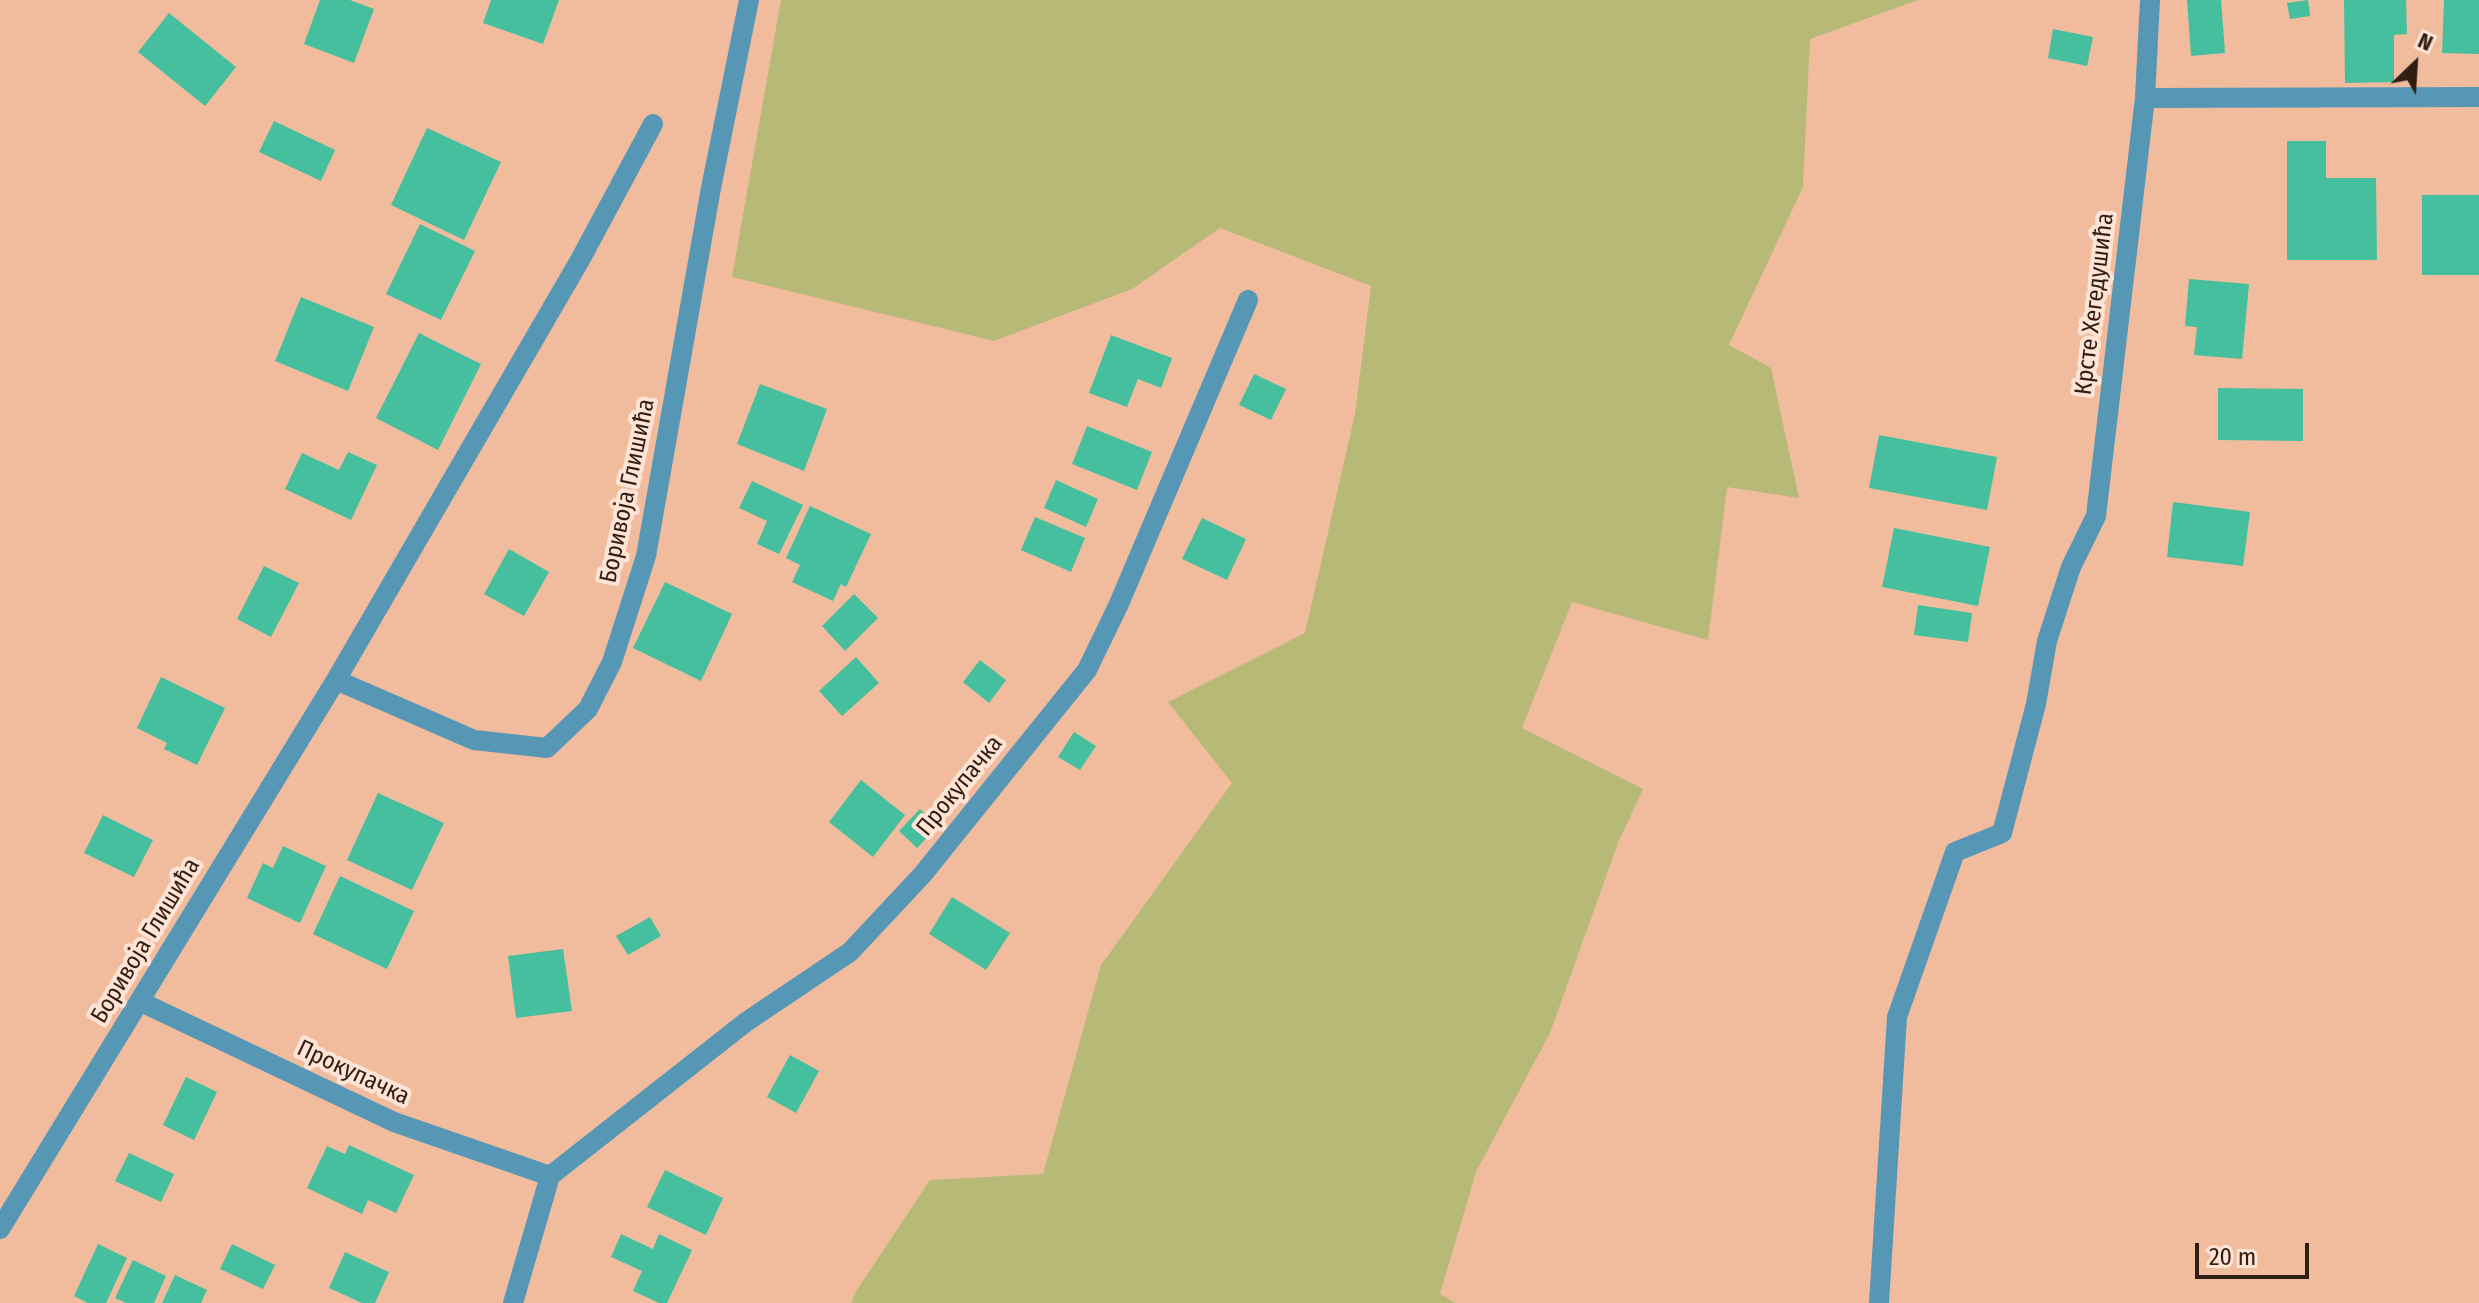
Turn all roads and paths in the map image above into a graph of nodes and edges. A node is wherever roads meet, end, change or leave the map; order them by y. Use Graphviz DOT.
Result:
graph roads {
  1 [pos="749,0"];
  2 [pos="2150,0"];
  3 [pos="2479,97"];
  4 [pos="2145,98"];
  5 [pos="653,124"];
  6 [pos="1248,300"];
  7 [pos="336,680"];
  8 [pos="141,1002"];
  9 [pos="550,1176"];
  10 [pos="0,1229"];
  11 [pos="513,1303"];
  12 [pos="1879,1303"];
  1 -- 7 [label="street, Боривоја Глишића"];
  2 -- 4 [label="street, Крсте Хегедушића"];
  3 -- 4 [label="street"];
  4 -- 12 [label="street, Крсте Хегедушића"];
  5 -- 7 [label="street, Боривоја Глишића"];
  6 -- 9 [label="street, Прокупачка"];
  7 -- 8 [label="street, Боривоја Глишића"];
  8 -- 9 [label="street, Прокупачка"];
  8 -- 10 [label="street, Боривоја Глишића"];
  9 -- 11 [label="street"];
}
